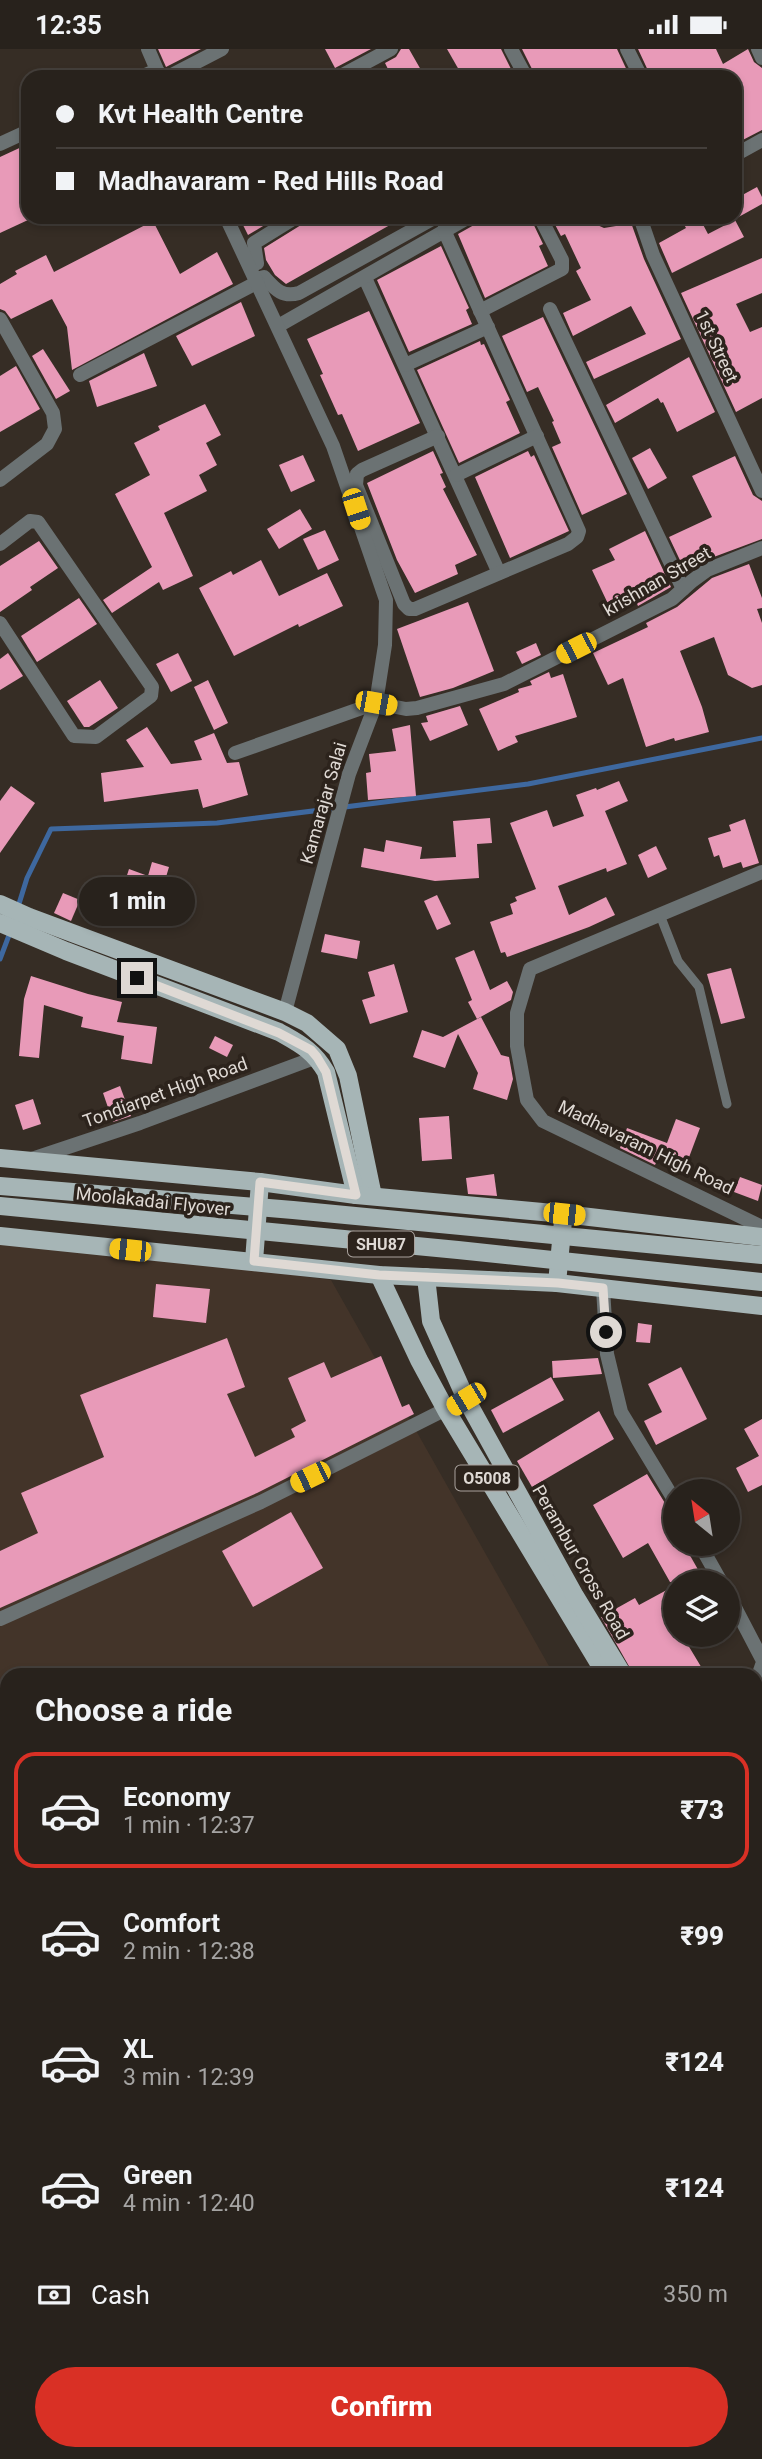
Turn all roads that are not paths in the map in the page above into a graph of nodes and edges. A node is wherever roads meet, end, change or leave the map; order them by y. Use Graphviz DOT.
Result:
graph roads {
  1 [pos="148,49"];
  2 [pos="391,49"];
  3 [pos="511,49"];
  4 [pos="627,49"];
  5 [pos="758,49"];
  6 [pos="217,50"];
  7 [pos="762,58"];
  8 [pos="158,70"];
  9 [pos="172,70"];
  10 [pos="352,70"];
  11 [pos="522,70"];
  12 [pos="638,70"];
  13 [pos="21,134"];
  14 [pos="762,139"];
  15 [pos="0,144"];
  16 [pos="742,151"];
  17 [pos="229,224"];
  18 [pos="285,224"];
  19 [pos="423,224"];
  20 [pos="455,224"];
  21 [pos="544,224"];
  22 [pos="642,224"];
  23 [pos="443,230"];
  24 [pos="254,276"];
  25 [pos="365,278"];
  26 [pos="550,309"];
  27 [pos="480,311"];
  28 [pos="0,319"];
  29 [pos="278,326"];
  30 [pos="488,327"];
  31 [pos="405,365"];
  32 [pos="80,375"];
  33 [pos="439,436"];
  34 [pos="537,436"];
  35 [pos="456,475"];
  36 [pos="0,480"];
  37 [pos="762,491"];
  38 [pos="0,544"];
  39 [pos="762,548"];
  40 [pos="499,573"];
  41 [pos="682,589"];
  42 [pos="0,623"];
  43 [pos="376,703"];
  44 [pos="236,753"];
  45 [pos="762,872"];
  46 [pos="0,904"];
  47 [pos="660,915"];
  48 [pos="0,923"];
  49 [pos="26,925"];
  50 [pos="285,1012"];
  51 [pos="317,1057"];
  52 [pos="727,1104"];
  53 [pos="0,1158"];
  54 [pos="25,1161"];
  55 [pos="260,1182"];
  56 [pos="0,1186"];
  57 [pos="364,1195"];
  58 [pos="0,1206"];
  59 [pos="564,1214"];
  60 [pos="762,1227"];
  61 [pos="0,1236"];
  62 [pos="762,1237"];
  63 [pos="762,1255"];
  64 [pos="254,1261"];
  65 [pos="379,1275"];
  66 [pos="426,1277"];
  67 [pos="762,1282"];
  68 [pos="558,1283"];
  69 [pos="603,1288"];
  70 [pos="762,1306"];
  71 [pos="466,1399"];
  72 [pos="446,1410"];
  73 [pos="663,1481"];
  74 [pos="740,1617"];
  75 [pos="0,1619"];
  76 [pos="762,1659"];
  77 [pos="602,1668"];
  78 [pos="619,1668"];
  1 -- 8 [label="street"];
  2 -- 10 [label="street"];
  3 -- 11 [label="street"];
  4 -- 12 [label="street"];
  5 -- 7 [label="street"];
  6 -- 9 [label="street"];
  13 -- 15 [label="street"];
  14 -- 16 [label="street"];
  17 -- 24 [label="street, Kamarajar Salai"];
  18 -- 24 [label="street"];
  19 -- 24 [label="street"];
  20 -- 23 [label="street"];
  21 -- 27 [label="street"];
  22 -- 37 [label="street, 1st Street"];
  23 -- 25 [label="street"];
  23 -- 27 [label="street"];
  24 -- 29 [label="street, Kamarajar Salai"];
  24 -- 32 [label="street"];
  25 -- 29 [label="street"];
  25 -- 31 [label="street"];
  26 -- 41 [label="street"];
  27 -- 30 [label="street"];
  28 -- 36 [label="street"];
  29 -- 43 [label="street, Kamarajar Salai"];
  30 -- 31 [label="street"];
  30 -- 34 [label="street"];
  31 -- 33 [label="street"];
  33 -- 35 [label="street"];
  33 -- 40 [label="street"];
  34 -- 35 [label="street"];
  34 -- 40 [label="street"];
  35 -- 40 [label="street"];
  38 -- 42 [label="street"];
  39 -- 41 [label="street, krishnan Street"];
  41 -- 43 [label="street, krishnan Street"];
  43 -- 44 [label="street"];
  43 -- 50 [label="street, Kamarajar Salai"];
  45 -- 47 [label="street"];
  46 -- 49 [label="main road"];
  47 -- 52 [label="lane"];
  47 -- 60 [label="street, Madhavaram High Road"];
  48 -- 49 [label="main road"];
  49 -- 50 [label="main road"];
  49 -- 51 [label="main road"];
  50 -- 57 [label="main road"];
  51 -- 54 [label="street, Tondiarpet High Road"];
  51 -- 57 [label="main road"];
  53 -- 54 [label="main road"];
  54 -- 55 [label="main road"];
  55 -- 57 [label="main road"];
  55 -- 64 [label="main road"];
  56 -- 63 [label="main road, Moolakadai Flyover / SHU87, bridge"];
  57 -- 59 [label="main road"];
  58 -- 67 [label="main road, Moolakadai Flyover / SHU87, bridge"];
  59 -- 62 [label="main road"];
  59 -- 68 [label="main road"];
  61 -- 64 [label="main road"];
  64 -- 65 [label="main road"];
  65 -- 66 [label="main road"];
  65 -- 72 [label="main road, Perambur Cross Road / O5008"];
  66 -- 68 [label="main road"];
  66 -- 71 [label="main road, Perambur Cross Road / O5008"];
  68 -- 69 [label="main road"];
  69 -- 70 [label="main road"];
  69 -- 73 [label="street"];
  71 -- 72 [label="street"];
  71 -- 78 [label="main road, Perambur Cross Road / O5008"];
  72 -- 75 [label="street"];
  72 -- 77 [label="main road, Perambur Cross Road / O5008"];
  74 -- 76 [label="street"];
}
